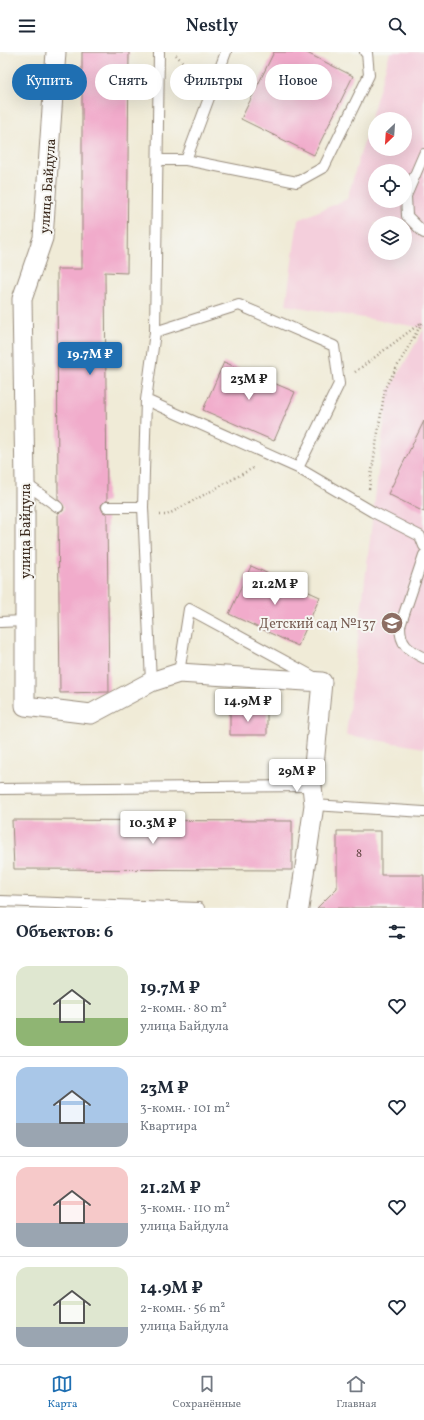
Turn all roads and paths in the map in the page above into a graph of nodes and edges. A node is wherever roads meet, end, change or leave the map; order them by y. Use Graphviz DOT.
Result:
graph roads {
  1 [pos="56,52"];
  2 [pos="159,52"];
  3 [pos="173,52"];
  4 [pos="226,52"];
  5 [pos="365,52"];
  6 [pos="184,64"];
  7 [pos="222,64"];
  8 [pos="208,100"];
  9 [pos="424,154"];
  10 [pos="158,160"];
  11 [pos="186,160"];
  12 [pos="424,232"];
  13 [pos="423,321"];
  14 [pos="155,332"];
  15 [pos="339,384"];
  16 [pos="146,400"];
  17 [pos="273,457"];
  18 [pos="298,468"];
  19 [pos="25,483"];
  20 [pos="58,507"];
  21 [pos="107,507"];
  22 [pos="366,508"];
  23 [pos="144,510"];
  24 [pos="424,546"];
  25 [pos="424,555"];
  26 [pos="25,621"];
  27 [pos="0,622"];
  28 [pos="424,658"];
  29 [pos="180,673"];
  30 [pos="151,682"];
  31 [pos="322,682"];
  32 [pos="312,786"];
  33 [pos="0,789"];
  34 [pos="314,805"];
  35 [pos="424,812"];
  36 [pos="0,901"];
  37 [pos="199,908"];
  38 [pos="299,908"];
  1 -- 19 [label="street, улица Байдула"];
  2 -- 10 [label="lane"];
  3 -- 6 [label="path"];
  4 -- 7 [label="lane"];
  5 -- 11 [label="lane"];
  8 -- 11 [label="lane"];
  9 -- 12 [label="lane"];
  10 -- 11 [label="lane"];
  10 -- 14 [label="lane"];
  13 -- 15 [label="path"];
  13 -- 22 [label="path"];
  14 -- 15 [label="lane"];
  14 -- 16 [label="lane"];
  15 -- 18 [label="lane"];
  16 -- 17 [label="lane"];
  16 -- 23 [label="lane"];
  17 -- 18 [label="lane"];
  17 -- 23 [label="path"];
  18 -- 22 [label="lane"];
  19 -- 20 [label="lane"];
  19 -- 26 [label="street, улица Байдула"];
  21 -- 23 [label="lane"];
  22 -- 24 [label="lane"];
  23 -- 30 [label="lane"];
  25 -- 28 [label="lane"];
  26 -- 27 [label="lane"];
  26 -- 30 [label="street, улица Байдула"];
  29 -- 30 [label="street, улица Байдула"];
  29 -- 31 [label="street, улица Байдула"];
  29 -- 31 [label="lane"];
  31 -- 32 [label="street"];
  32 -- 33 [label="lane"];
  32 -- 34 [label="street"];
  34 -- 35 [label="lane"];
  34 -- 38 [label="street"];
  36 -- 37 [label="lane"];
}
